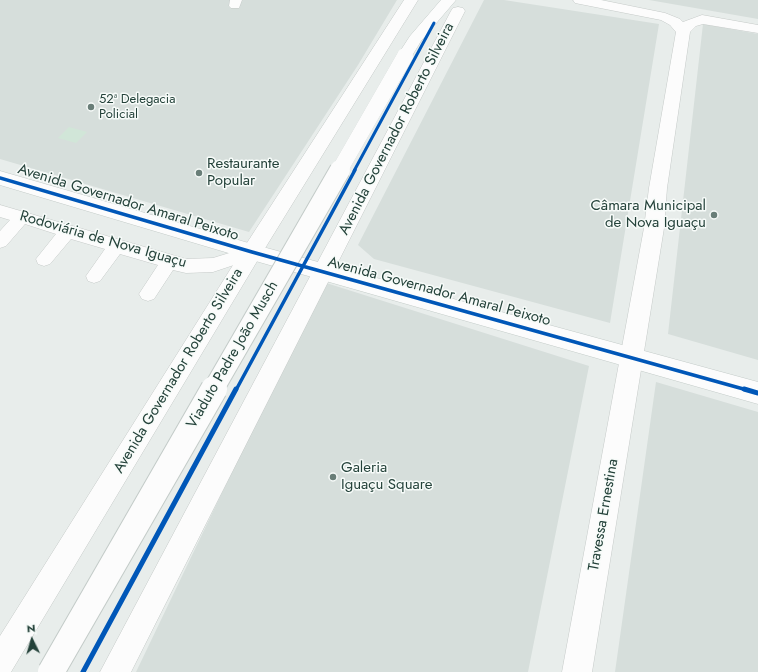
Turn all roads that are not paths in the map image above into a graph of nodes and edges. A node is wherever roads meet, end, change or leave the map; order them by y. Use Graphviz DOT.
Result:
graph roads {
  1 [pos="411,0"];
  2 [pos="580,0"];
  3 [pos="427,5"];
  4 [pos="453,6"];
  5 [pos="758,29"];
  6 [pos="683,31"];
  7 [pos="410,47"];
  8 [pos="0,178"];
  9 [pos="0,211"];
  10 [pos="22,217"];
  11 [pos="68,231"];
  12 [pos="0,242"];
  13 [pos="117,246"];
  14 [pos="252,252"];
  15 [pos="44,259"];
  16 [pos="169,262"];
  17 [pos="323,272"];
  18 [pos="94,276"];
  19 [pos="148,294"];
  20 [pos="632,358"];
  21 [pos="758,393"];
  22 [pos="0,663"];
  23 [pos="51,672"];
  24 [pos="115,672"];
  25 [pos="577,672"];
  1 -- 14 [label="street, Avenida Governador Roberto Silveira"];
  2 -- 6 [label="street"];
  3 -- 7 [label="street, Viaduto Padre João Musch"];
  4 -- 7 [label="street, Viaduto Padre João Musch"];
  4 -- 17 [label="street, Avenida Governador Roberto Silveira"];
  5 -- 6 [label="street"];
  6 -- 20 [label="street, Travessa Ernestina"];
  7 -- 23 [label="street, Viaduto Padre João Musch, bridge"];
  8 -- 14 [label="street, Avenida Governador Amaral Peixoto"];
  9 -- 10 [label="lane, Rodoviária de Nova Iguaçu"];
  10 -- 11 [label="lane, Rodoviária de Nova Iguaçu"];
  10 -- 12 [label="lane"];
  11 -- 13 [label="lane, Rodoviária de Nova Iguaçu"];
  11 -- 15 [label="lane"];
  13 -- 16 [label="lane, Rodoviária de Nova Iguaçu"];
  13 -- 18 [label="lane"];
  14 -- 16 [label="lane, Rodoviária de Nova Iguaçu"];
  14 -- 17 [label="street, Avenida Governador Amaral Peixoto"];
  14 -- 22 [label="street, Avenida Governador Roberto Silveira"];
  16 -- 19 [label="lane"];
  17 -- 20 [label="street, Avenida Governador Amaral Peixoto"];
  17 -- 24 [label="street, Avenida Governador Roberto Silveira"];
  20 -- 21 [label="street, Avenida Governador Amaral Peixoto"];
  20 -- 25 [label="street, Travessa Ernestina"];
}
